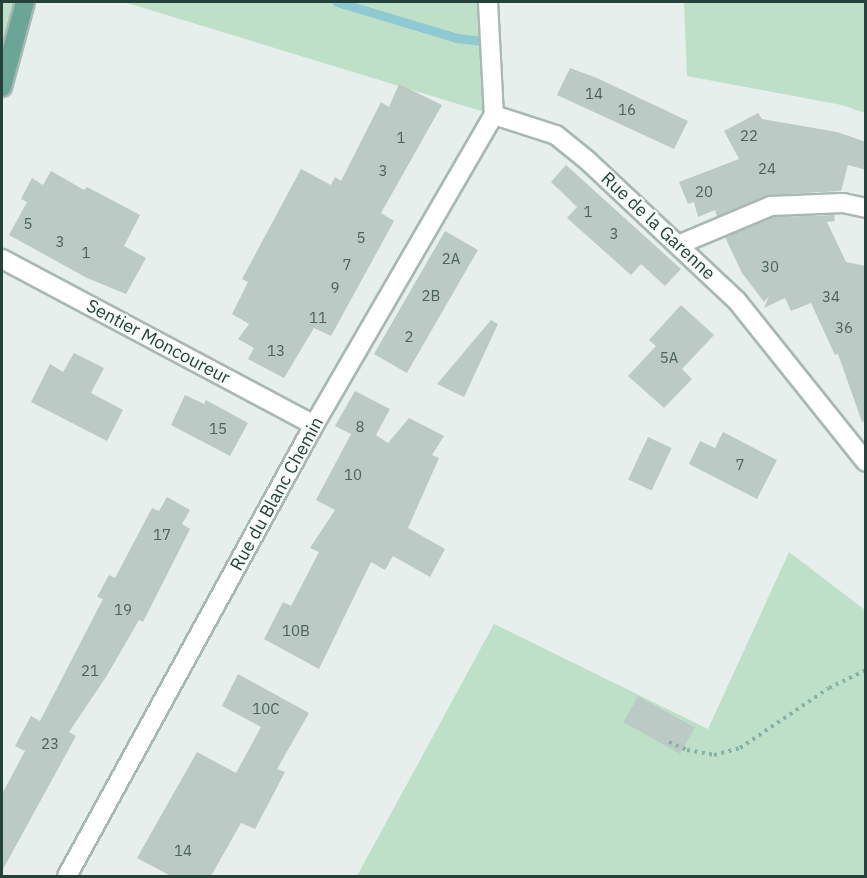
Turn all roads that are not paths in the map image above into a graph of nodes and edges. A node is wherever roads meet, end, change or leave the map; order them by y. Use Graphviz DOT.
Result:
graph roads {
  1 [pos="25,2"];
  2 [pos="488,2"];
  3 [pos="2,87"];
  4 [pos="494,115"];
  5 [pos="866,208"];
  6 [pos="678,245"];
  7 [pos="2,258"];
  8 [pos="314,425"];
  9 [pos="866,462"];
  10 [pos="67,876"];
  1 -- 3 [label="main road"];
  2 -- 4 [label="street"];
  4 -- 6 [label="street, Rue de la Garenne"];
  4 -- 8 [label="street, Rue du Blanc Chemin"];
  5 -- 6 [label="street"];
  6 -- 9 [label="street, Rue de la Garenne"];
  7 -- 8 [label="street, Sentier Moncoureur"];
  8 -- 10 [label="street, Rue du Blanc Chemin"];
}
